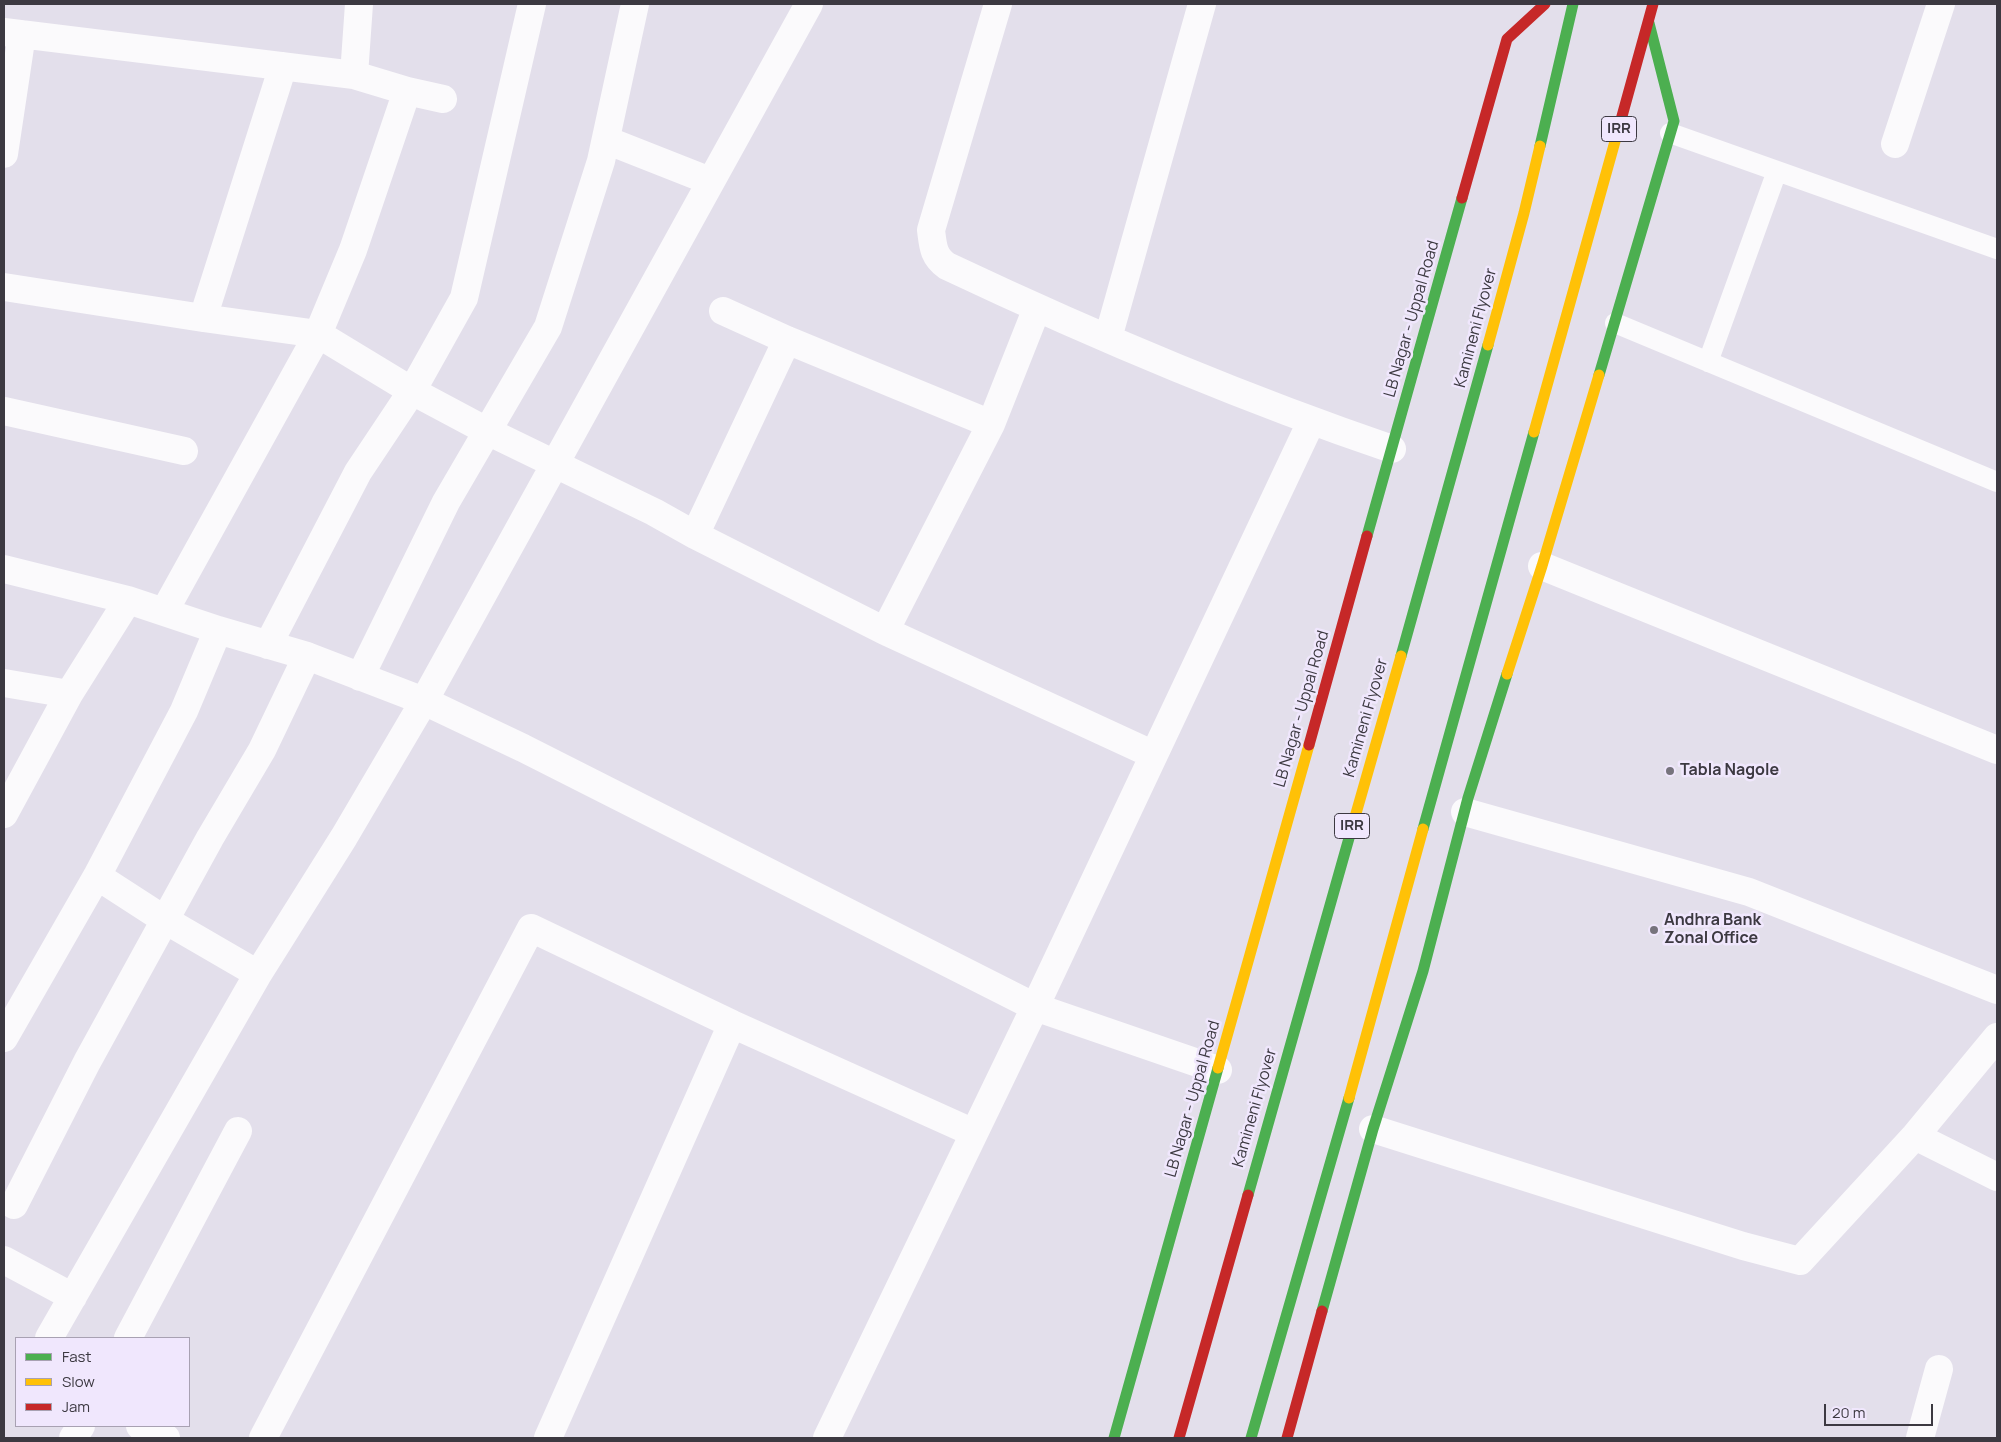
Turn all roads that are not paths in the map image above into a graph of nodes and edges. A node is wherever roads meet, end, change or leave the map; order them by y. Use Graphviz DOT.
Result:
graph roads {
  1 [pos="359,4"];
  2 [pos="532,4"];
  3 [pos="635,4"];
  4 [pos="808,4"];
  5 [pos="998,4"];
  6 [pos="1202,4"];
  7 [pos="1545,4"];
  8 [pos="1573,4"];
  9 [pos="1653,4"];
  10 [pos="1941,4"];
  11 [pos="1649,23"];
  12 [pos="13,33"];
  13 [pos="282,66"];
  14 [pos="354,75"];
  15 [pos="407,91"];
  16 [pos="443,99"];
  17 [pos="1670,133"];
  18 [pos="606,140"];
  19 [pos="1895,144"];
  20 [pos="4,154"];
  21 [pos="1777,171"];
  22 [pos="710,181"];
  23 [pos="1997,249"];
  24 [pos="4,287"];
  25 [pos="1037,308"];
  26 [pos="723,311"];
  27 [pos="203,318"];
  28 [pos="1615,323"];
  29 [pos="318,334"];
  30 [pos="1108,338"];
  31 [pos="787,340"];
  32 [pos="1708,362"];
  33 [pos="412,391"];
  34 [pos="4,411"];
  35 [pos="1311,422"];
  36 [pos="991,424"];
  37 [pos="487,431"];
  38 [pos="1392,450"];
  39 [pos="184,451"];
  40 [pos="554,464"];
  41 [pos="1997,482"];
  42 [pos="695,535"];
  43 [pos="1542,566"];
  44 [pos="4,569"];
  45 [pos="128,600"];
  46 [pos="164,612"];
  47 [pos="218,630"];
  48 [pos="885,631"];
  49 [pos="268,645"];
  50 [pos="307,656"];
  51 [pos="360,677"];
  52 [pos="4,683"];
  53 [pos="69,694"];
  54 [pos="424,701"];
  55 [pos="1997,750"];
  56 [pos="1154,755"];
  57 [pos="1465,812"];
  58 [pos="4,814"];
  59 [pos="98,876"];
  60 [pos="165,920"];
  61 [pos="258,974"];
  62 [pos="1997,990"];
  63 [pos="1035,1007"];
  64 [pos="732,1024"];
  65 [pos="1997,1037"];
  66 [pos="4,1038"];
  67 [pos="1218,1070"];
  68 [pos="1373,1129"];
  69 [pos="238,1131"];
  70 [pos="974,1133"];
  71 [pos="1915,1136"];
  72 [pos="1997,1177"];
  73 [pos="14,1205"];
  74 [pos="4,1260"];
  75 [pos="73,1297"];
  76 [pos="50,1337"];
  77 [pos="129,1337"];
  78 [pos="1939,1369"];
  79 [pos="79,1427"];
  80 [pos="142,1427"];
  81 [pos="73,1438"];
  82 [pos="166,1438"];
  83 [pos="263,1438"];
  84 [pos="548,1438"];
  85 [pos="827,1438"];
  86 [pos="1114,1438"];
  87 [pos="1179,1438"];
  88 [pos="1251,1438"];
  89 [pos="1287,1438"];
  90 [pos="1920,1438"];
  1 -- 14 [label="street"];
  2 -- 33 [label="street"];
  3 -- 18 [label="street"];
  4 -- 22 [label="street"];
  5 -- 25 [label="street"];
  6 -- 30 [label="street"];
  7 -- 38 [label="main road, LB Nagar - Uppal Road"];
  8 -- 87 [label="main road, Kamineni Flyover / IRR"];
  9 -- 11 [label="main road, IRR"];
  10 -- 19 [label="street"];
  11 -- 17 [label="main road"];
  11 -- 88 [label="main road, IRR"];
  12 -- 13 [label="street"];
  12 -- 20 [label="street"];
  13 -- 14 [label="street"];
  13 -- 27 [label="street"];
  14 -- 15 [label="street"];
  15 -- 16 [label="street"];
  15 -- 29 [label="street"];
  17 -- 21 [label="lane"];
  17 -- 28 [label="main road"];
  18 -- 22 [label="street"];
  18 -- 37 [label="street"];
  21 -- 23 [label="lane"];
  21 -- 32 [label="lane"];
  22 -- 40 [label="street"];
  24 -- 27 [label="street"];
  25 -- 30 [label="street"];
  25 -- 36 [label="street"];
  26 -- 31 [label="street"];
  27 -- 29 [label="street"];
  28 -- 32 [label="lane"];
  28 -- 43 [label="main road"];
  29 -- 33 [label="street"];
  29 -- 46 [label="street"];
  30 -- 35 [label="street"];
  31 -- 36 [label="street"];
  31 -- 42 [label="street"];
  32 -- 41 [label="lane"];
  33 -- 37 [label="street"];
  33 -- 49 [label="street"];
  34 -- 39 [label="street"];
  35 -- 38 [label="street"];
  35 -- 56 [label="street"];
  36 -- 48 [label="street"];
  37 -- 40 [label="street"];
  37 -- 51 [label="street"];
  38 -- 67 [label="main road, LB Nagar - Uppal Road"];
  40 -- 42 [label="street"];
  40 -- 54 [label="street"];
  42 -- 48 [label="street"];
  43 -- 55 [label="street"];
  43 -- 57 [label="main road"];
  44 -- 45 [label="street"];
  45 -- 46 [label="street"];
  45 -- 53 [label="street"];
  46 -- 47 [label="street"];
  47 -- 49 [label="street"];
  47 -- 59 [label="street"];
  48 -- 56 [label="street"];
  49 -- 50 [label="street"];
  50 -- 51 [label="street"];
  50 -- 60 [label="street"];
  51 -- 54 [label="street"];
  52 -- 53 [label="street"];
  53 -- 58 [label="street"];
  54 -- 61 [label="street"];
  54 -- 63 [label="street"];
  56 -- 63 [label="street"];
  57 -- 62 [label="street"];
  57 -- 68 [label="main road"];
  59 -- 60 [label="street"];
  59 -- 66 [label="street"];
  60 -- 61 [label="street"];
  60 -- 73 [label="street"];
  61 -- 75 [label="street"];
  63 -- 67 [label="street"];
  63 -- 70 [label="street"];
  64 -- 70 [label="street"];
  64 -- 83 [label="street"];
  64 -- 84 [label="street"];
  65 -- 71 [label="street"];
  67 -- 86 [label="main road, LB Nagar - Uppal Road"];
  68 -- 71 [label="street"];
  68 -- 89 [label="main road"];
  69 -- 77 [label="street"];
  70 -- 85 [label="street"];
  71 -- 72 [label="street"];
  74 -- 75 [label="street"];
  75 -- 76 [label="street"];
  78 -- 90 [label="street"];
  79 -- 81 [label="street"];
  80 -- 82 [label="street"];
}
